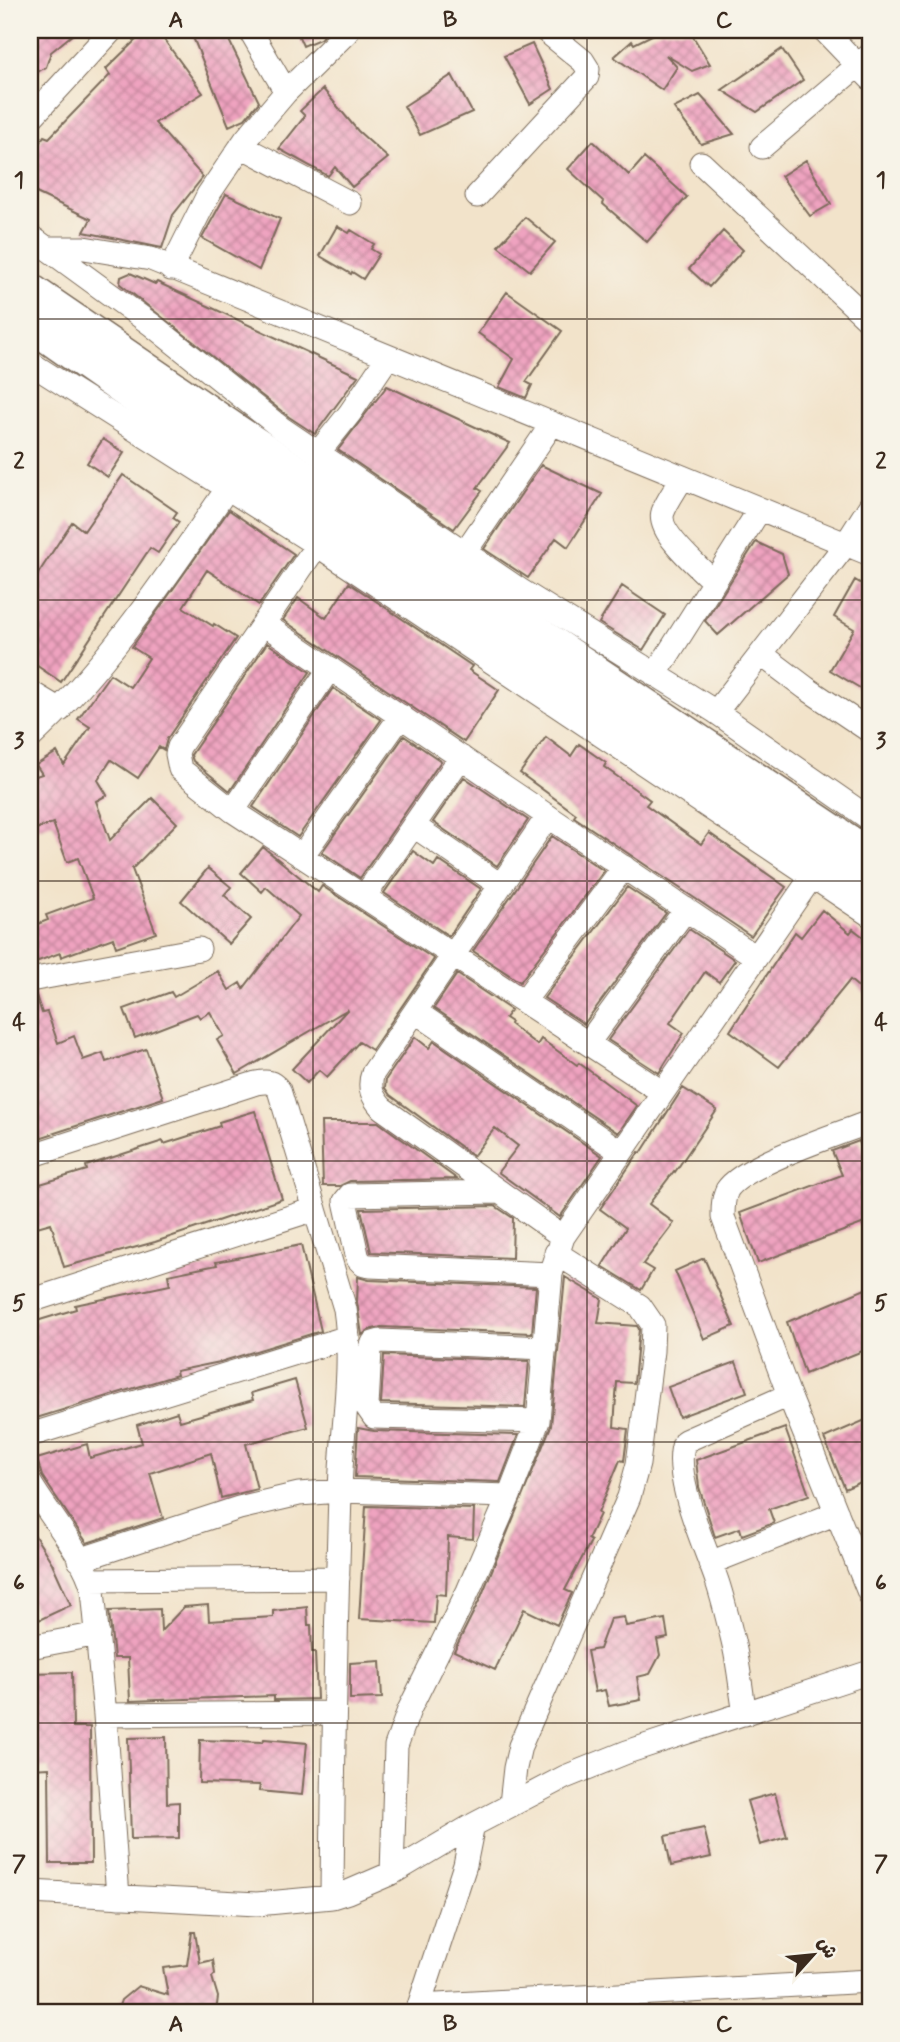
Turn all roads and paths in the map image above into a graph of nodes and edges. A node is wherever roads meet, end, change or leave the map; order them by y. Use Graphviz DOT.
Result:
graph roads {
  1 [pos="112,30"];
  2 [pos="250,30"];
  3 [pos="545,30"];
  4 [pos="824,30"];
  5 [pos="347,32"];
  6 [pos="866,67"];
  7 [pos="286,92"];
  8 [pos="30,119"];
  9 [pos="241,146"];
  10 [pos="762,147"];
  11 [pos="701,163"];
  12 [pos="477,196"];
  13 [pos="350,203"];
  14 [pos="38,242"];
  15 [pos="171,269"];
  16 [pos="30,290"];
  17 [pos="870,321"];
  18 [pos="30,324"];
  19 [pos="387,357"];
  20 [pos="30,363"];
  21 [pos="552,424"];
  22 [pos="318,453"];
  23 [pos="682,478"];
  24 [pos="227,489"];
  25 [pos="870,506"];
  26 [pos="760,509"];
  27 [pos="846,544"];
  28 [pos="317,545"];
  29 [pos="465,552"];
  30 [pos="870,554"];
  31 [pos="714,582"];
  32 [pos="416,598"];
  33 [pos="264,624"];
  34 [pos="761,654"];
  35 [pos="509,661"];
  36 [pos="330,668"];
  37 [pos="654,675"];
  38 [pos="30,692"];
  39 [pos="60,710"];
  40 [pos="716,712"];
  41 [pos="401,716"];
  42 [pos="870,731"];
  43 [pos="30,738"];
  44 [pos="461,757"];
  45 [pos="233,811"];
  46 [pos="548,816"];
  47 [pos="870,819"];
  48 [pos="414,826"];
  49 [pos="302,856"];
  50 [pos="870,856"];
  51 [pos="624,867"];
  52 [pos="813,876"];
  53 [pos="500,885"];
  54 [pos="870,890"];
  55 [pos="364,897"];
  56 [pos="686,909"];
  57 [pos="870,915"];
  58 [pos="199,949"];
  59 [pos="454,956"];
  60 [pos="756,957"];
  61 [pos="30,980"];
  62 [pos="524,1001"];
  63 [pos="415,1012"];
  64 [pos="587,1043"];
  65 [pos="662,1092"];
  66 [pos="870,1122"];
  67 [pos="621,1152"];
  68 [pos="30,1156"];
  69 [pos="498,1192"];
  70 [pos="315,1209"];
  71 [pos="557,1255"];
  72 [pos="30,1301"];
  73 [pos="348,1338"];
  74 [pos="545,1348"];
  75 [pos="789,1395"];
  76 [pos="538,1421"];
  77 [pos="30,1435"];
  78 [pos="30,1483"];
  79 [pos="340,1491"];
  80 [pos="509,1496"];
  81 [pos="837,1513"];
  82 [pos="710,1563"];
  83 [pos="85,1570"];
  84 [pos="338,1578"];
  85 [pos="870,1595"];
  86 [pos="98,1634"];
  87 [pos="30,1647"];
  88 [pos="870,1672"];
  89 [pos="333,1713"];
  90 [pos="745,1714"];
  91 [pos="105,1715"];
  92 [pos="512,1804"];
  93 [pos="473,1825"];
  94 [pos="392,1873"];
  95 [pos="30,1892"];
  96 [pos="118,1897"];
  97 [pos="332,1897"];
  98 [pos="870,1981"];
  99 [pos="418,2009"];
  1 -- 8 [label="street"];
  2 -- 7 [label="street"];
  3 -- 12 [label="street"];
  4 -- 6 [label="street"];
  5 -- 7 [label="street"];
  6 -- 10 [label="street"];
  7 -- 9 [label="street"];
  9 -- 13 [label="street"];
  9 -- 15 [label="street"];
  11 -- 17 [label="street"];
  14 -- 15 [label="street"];
  14 -- 22 [label="street"];
  15 -- 19 [label="street"];
  16 -- 50 [label="highway"];
  18 -- 32 [label="highway"];
  19 -- 21 [label="street"];
  19 -- 22 [label="street"];
  20 -- 24 [label="street"];
  21 -- 23 [label="street"];
  21 -- 29 [label="street"];
  22 -- 29 [label="street"];
  23 -- 26 [label="street"];
  23 -- 31 [label="street"];
  24 -- 28 [label="street"];
  24 -- 39 [label="street"];
  25 -- 27 [label="street"];
  26 -- 27 [label="street"];
  26 -- 31 [label="street"];
  27 -- 30 [label="street"];
  27 -- 34 [label="street"];
  28 -- 32 [label="street"];
  28 -- 33 [label="street"];
  29 -- 37 [label="street"];
  31 -- 37 [label="street"];
  32 -- 35 [label="highway"];
  33 -- 36 [label="street"];
  33 -- 45 [label="street"];
  34 -- 40 [label="street"];
  34 -- 42 [label="street"];
  35 -- 52 [label="street"];
  35 -- 54 [label="highway"];
  36 -- 41 [label="street"];
  36 -- 45 [label="street"];
  37 -- 40 [label="street"];
  38 -- 39 [label="street"];
  39 -- 43 [label="street"];
  40 -- 47 [label="street"];
  41 -- 44 [label="street"];
  41 -- 49 [label="street"];
  44 -- 46 [label="street"];
  44 -- 48 [label="street"];
  45 -- 49 [label="street"];
  46 -- 51 [label="street"];
  46 -- 53 [label="street"];
  48 -- 53 [label="street"];
  48 -- 55 [label="street"];
  49 -- 55 [label="street"];
  51 -- 56 [label="street"];
  51 -- 62 [label="street"];
  52 -- 57 [label="street"];
  52 -- 60 [label="street"];
  53 -- 59 [label="street"];
  55 -- 59 [label="street"];
  56 -- 60 [label="street"];
  56 -- 64 [label="street"];
  58 -- 61 [label="street"];
  59 -- 62 [label="street"];
  59 -- 63 [label="street"];
  60 -- 65 [label="street"];
  62 -- 64 [label="street"];
  63 -- 67 [label="street"];
  63 -- 69 [label="street"];
  64 -- 65 [label="street"];
  65 -- 67 [label="street"];
  66 -- 75 [label="street"];
  67 -- 71 [label="street"];
  68 -- 70 [label="street"];
  69 -- 71 [label="street"];
  69 -- 71 [label="street"];
  70 -- 72 [label="street"];
  70 -- 73 [label="street"];
  71 -- 74 [label="street"];
  71 -- 92 [label="street"];
  73 -- 77 [label="street"];
  73 -- 79 [label="street"];
  74 -- 76 [label="street"];
  74 -- 76 [label="street"];
  75 -- 81 [label="street"];
  75 -- 82 [label="street"];
  76 -- 80 [label="street"];
  78 -- 83 [label="street"];
  79 -- 80 [label="street"];
  79 -- 83 [label="street"];
  79 -- 84 [label="street"];
  80 -- 94 [label="street"];
  81 -- 82 [label="street"];
  81 -- 85 [label="street"];
  82 -- 90 [label="street"];
  83 -- 84 [label="street"];
  83 -- 86 [label="street"];
  84 -- 89 [label="street"];
  86 -- 87 [label="street"];
  86 -- 91 [label="street"];
  88 -- 90 [label="street"];
  89 -- 91 [label="street"];
  89 -- 97 [label="street"];
  90 -- 92 [label="street"];
  91 -- 96 [label="street"];
  92 -- 93 [label="street"];
  93 -- 94 [label="street"];
  93 -- 99 [label="street"];
  94 -- 97 [label="street"];
  95 -- 96 [label="street"];
  96 -- 97 [label="street"];
  98 -- 99 [label="street"];
}
